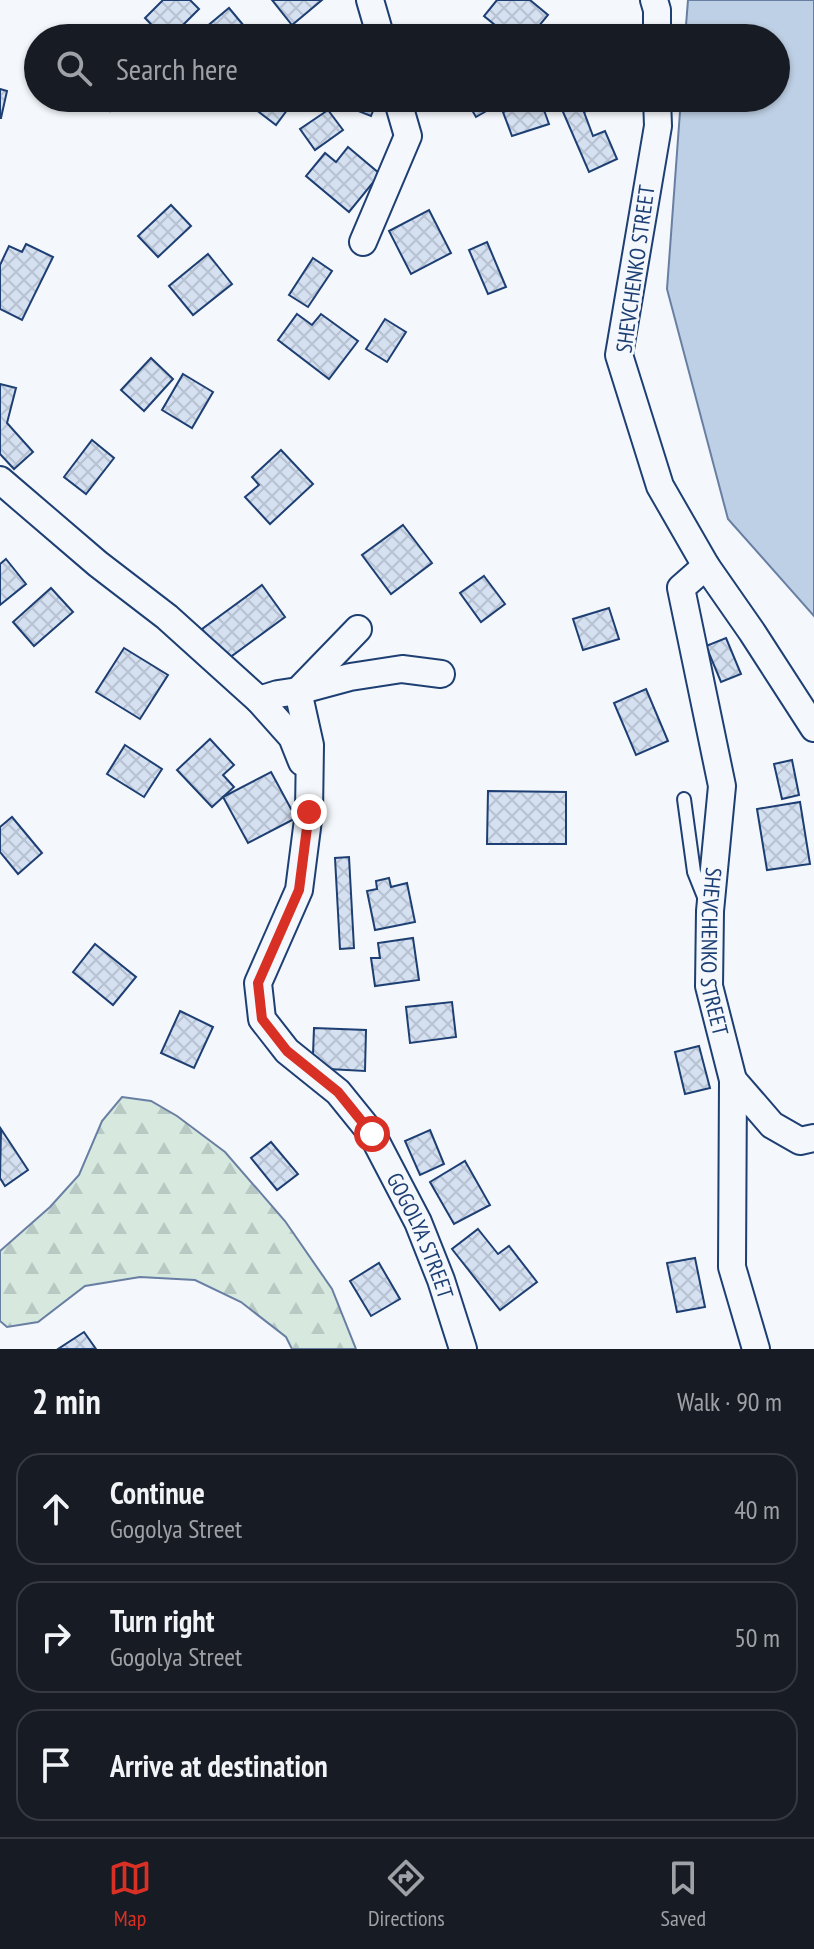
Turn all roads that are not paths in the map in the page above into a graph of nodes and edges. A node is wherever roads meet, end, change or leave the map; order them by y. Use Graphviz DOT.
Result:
graph roads {
  1 [pos="370,0"];
  2 [pos="654,0"];
  3 [pos="377,24"];
  4 [pos="657,24"];
  5 [pos="401,112"];
  6 [pos="658,112"];
  7 [pos="363,242"];
  8 [pos="0,480"];
  9 [pos="706,566"];
  10 [pos="358,629"];
  11 [pos="441,674"];
  12 [pos="298,691"];
  13 [pos="259,700"];
  14 [pos="814,728"];
  15 [pos="310,784"];
  16 [pos="684,799"];
  17 [pos="710,911"];
  18 [pos="733,1080"];
  19 [pos="814,1138"];
  20 [pos="463,1349"];
  21 [pos="756,1349"];
  1 -- 3 [label="street"];
  2 -- 4 [label="street"];
  5 -- 7 [label="street"];
  6 -- 9 [label="street, SHEVCHENKO STREET"];
  8 -- 13 [label="street"];
  9 -- 14 [label="street, SHEVCHENKO STREET"];
  9 -- 17 [label="street, SHEVCHENKO STREET"];
  10 -- 12 [label="street"];
  11 -- 12 [label="street"];
  12 -- 13 [label="street"];
  12 -- 15 [label="street, GOGOLYA STREET"];
  13 -- 15 [label="street"];
  15 -- 20 [label="street, GOGOLYA STREET"];
  16 -- 17 [label="lane"];
  17 -- 18 [label="street, SHEVCHENKO STREET"];
  18 -- 19 [label="street"];
  18 -- 21 [label="street, SHEVCHENKO STREET"];
}
